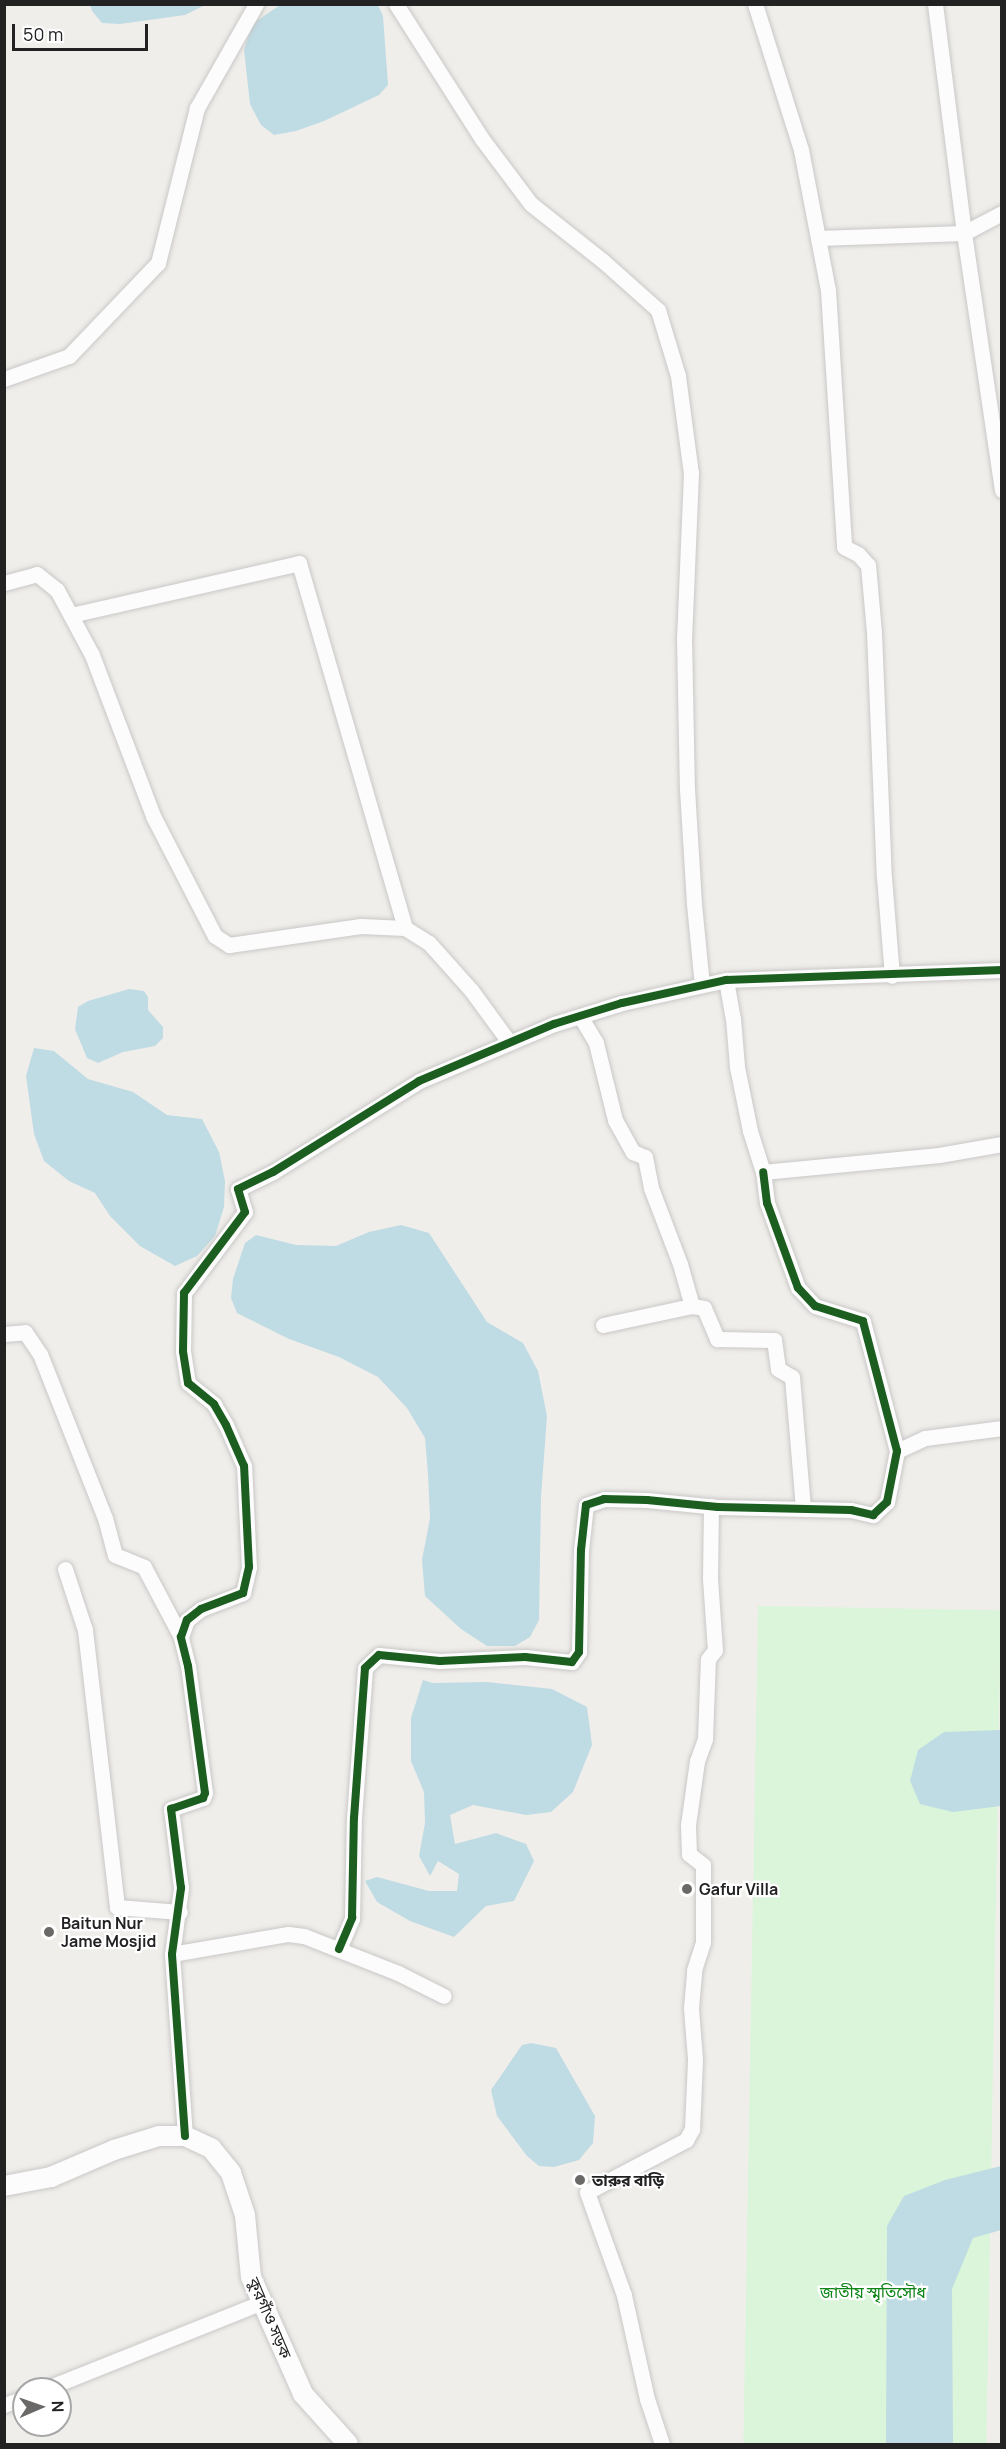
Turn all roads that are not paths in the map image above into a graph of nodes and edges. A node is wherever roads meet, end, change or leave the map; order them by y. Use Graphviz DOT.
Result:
graph roads {
  1 [pos="256,4"];
  2 [pos="396,4"];
  3 [pos="755,4"];
  4 [pos="935,4"];
  5 [pos="1002,213"];
  6 [pos="964,233"];
  7 [pos="818,238"];
  8 [pos="4,379"];
  9 [pos="1002,490"];
  10 [pos="4,583"];
  11 [pos="70,615"];
  12 [pos="405,928"];
  13 [pos="1002,970"];
  14 [pos="892,976"];
  15 [pos="726,980"];
  16 [pos="702,985"];
  17 [pos="580,1016"];
  18 [pos="509,1042"];
  19 [pos="1002,1144"];
  20 [pos="763,1172"];
  21 [pos="692,1306"];
  22 [pos="603,1325"];
  23 [pos="4,1334"];
  24 [pos="1002,1428"];
  25 [pos="897,1451"];
  26 [pos="711,1506"];
  27 [pos="802,1509"];
  28 [pos="65,1569"];
  29 [pos="181,1637"];
  30 [pos="180,1912"];
  31 [pos="339,1949"];
  32 [pos="172,1954"];
  33 [pos="444,1996"];
  34 [pos="185,2136"];
  35 [pos="4,2186"];
  36 [pos="262,2302"];
  37 [pos="72,2378"];
  38 [pos="348,2445"];
  39 [pos="662,2445"];
  1 -- 8 [label="street"];
  2 -- 16 [label="street"];
  3 -- 7 [label="street"];
  4 -- 6 [label="street"];
  5 -- 6 [label="street"];
  6 -- 7 [label="street"];
  6 -- 9 [label="street"];
  7 -- 14 [label="street"];
  10 -- 11 [label="street"];
  11 -- 12 [label="street"];
  11 -- 12 [label="street"];
  12 -- 18 [label="street"];
  13 -- 14 [label="street"];
  14 -- 15 [label="street"];
  15 -- 16 [label="street"];
  15 -- 20 [label="street"];
  16 -- 17 [label="street"];
  17 -- 18 [label="street"];
  17 -- 21 [label="street"];
  18 -- 29 [label="street"];
  19 -- 20 [label="street"];
  20 -- 25 [label="street"];
  21 -- 22 [label="street"];
  21 -- 27 [label="street"];
  23 -- 29 [label="street"];
  24 -- 25 [label="street"];
  25 -- 27 [label="street"];
  26 -- 27 [label="street"];
  26 -- 31 [label="street"];
  26 -- 39 [label="street"];
  28 -- 30 [label="street"];
  29 -- 30 [label="street"];
  30 -- 32 [label="street"];
  31 -- 32 [label="street"];
  31 -- 33 [label="street"];
  32 -- 34 [label="street"];
  34 -- 35 [label="street, কুরগাঁও সড়ক"];
  34 -- 36 [label="street, কুরগাঁও সড়ক"];
  36 -- 37 [label="street"];
  36 -- 38 [label="street, কুরগাঁও সড়ক"];
}
